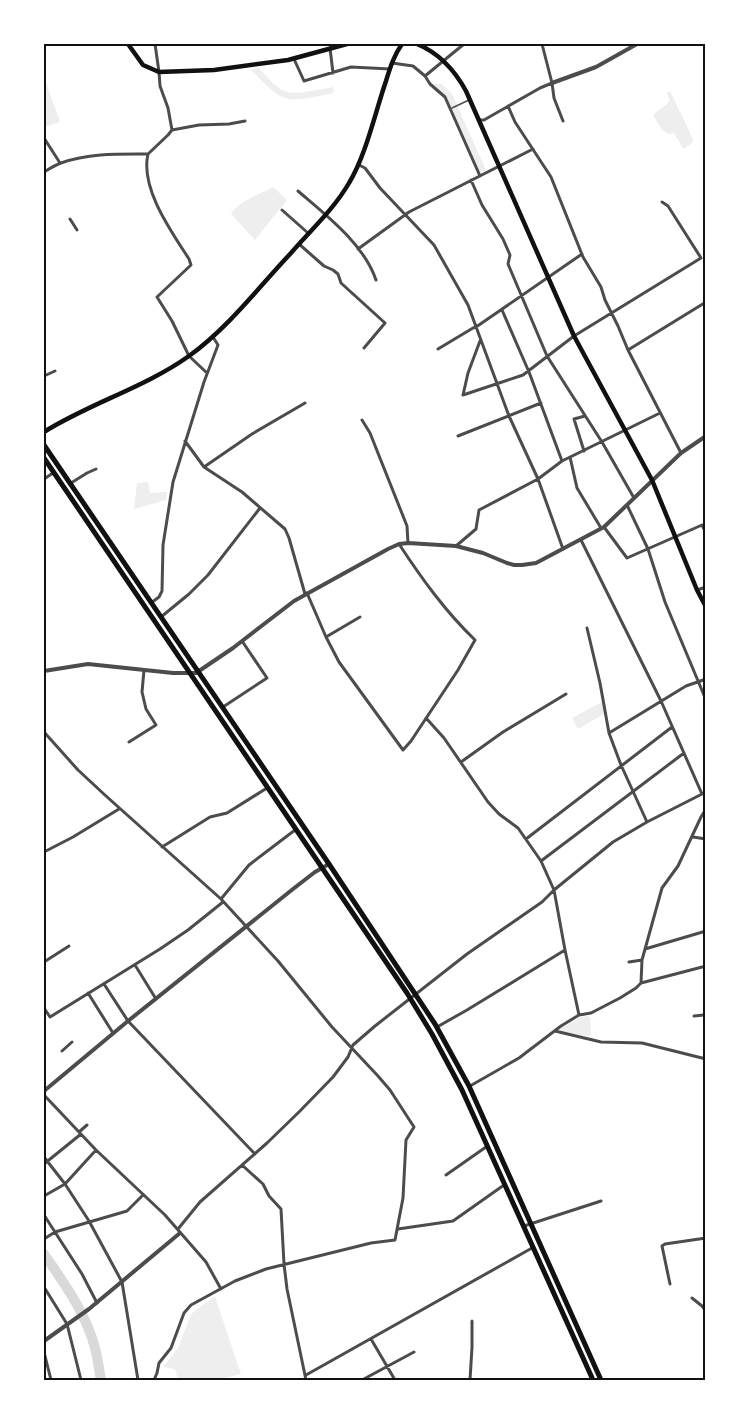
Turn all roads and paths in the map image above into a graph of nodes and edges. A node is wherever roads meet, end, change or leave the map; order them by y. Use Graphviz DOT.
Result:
graph roads {
  1 [pos="128,44"];
  2 [pos="155,44"];
  3 [pos="347,44"];
  4 [pos="402,44"];
  5 [pos="417,44"];
  6 [pos="464,44"];
  7 [pos="542,44"];
  8 [pos="636,44"];
  9 [pos="330,48"];
  10 [pos="294,59"];
  11 [pos="444,61"];
  12 [pos="391,66"];
  13 [pos="159,72"];
  14 [pos="333,73"];
  15 [pos="425,76"];
  16 [pos="552,83"];
  17 [pos="470,100"];
  18 [pos="508,106"];
  19 [pos="450,108"];
  20 [pos="479,120"];
  21 [pos="245,121"];
  22 [pos="563,121"];
  23 [pos="172,130"];
  24 [pos="44,138"];
  25 [pos="49,147"];
  26 [pos="533,149"];
  27 [pos="44,150"];
  28 [pos="148,154"];
  29 [pos="60,163"];
  30 [pos="359,165"];
  31 [pos="500,166"];
  32 [pos="44,172"];
  33 [pos="480,176"];
  34 [pos="471,180"];
  35 [pos="298,191"];
  36 [pos="663,202"];
  37 [pos="282,210"];
  38 [pos="325,215"];
  39 [pos="406,215"];
  40 [pos="70,219"];
  41 [pos="77,230"];
  42 [pos="308,233"];
  43 [pos="299,244"];
  44 [pos="358,249"];
  45 [pos="582,254"];
  46 [pos="548,277"];
  47 [pos="376,280"];
  48 [pos="521,296"];
  49 [pos="705,302"];
  50 [pos="502,310"];
  51 [pos="611,313"];
  52 [pos="476,327"];
  53 [pos="574,336"];
  54 [pos="213,337"];
  55 [pos="480,339"];
  56 [pos="364,348"];
  57 [pos="438,349"];
  58 [pos="628,350"];
  59 [pos="189,356"];
  60 [pos="547,356"];
  61 [pos="55,371"];
  62 [pos="529,372"];
  63 [pos="207,373"];
  64 [pos="44,376"];
  65 [pos="497,384"];
  66 [pos="305,403"];
  67 [pos="541,403"];
  68 [pos="660,413"];
  69 [pos="508,416"];
  70 [pos="585,416"];
  71 [pos="362,420"];
  72 [pos="625,431"];
  73 [pos="44,432"];
  74 [pos="458,436"];
  75 [pos="704,439"];
  76 [pos="184,441"];
  77 [pos="602,442"];
  78 [pos="44,445"];
  79 [pos="584,451"];
  80 [pos="681,453"];
  81 [pos="44,458"];
  82 [pos="570,458"];
  83 [pos="562,460"];
  84 [pos="204,467"];
  85 [pos="96,469"];
  86 [pos="53,473"];
  87 [pos="538,478"];
  88 [pos="44,479"];
  89 [pos="652,480"];
  90 [pos="70,484"];
  91 [pos="634,498"];
  92 [pos="627,505"];
  93 [pos="260,508"];
  94 [pos="602,527"];
  95 [pos="705,533"];
  96 [pos="675,537"];
  97 [pos="581,540"];
  98 [pos="408,543"];
  99 [pos="399,544"];
  100 [pos="456,546"];
  101 [pos="563,549"];
  102 [pos="648,549"];
  103 [pos="705,587"];
  104 [pos="697,590"];
  105 [pos="306,594"];
  106 [pos="150,603"];
  107 [pos="705,607"];
  108 [pos="360,617"];
  109 [pos="160,618"];
  110 [pos="587,628"];
  111 [pos="326,638"];
  112 [pos="242,641"];
  113 [pos="144,670"];
  114 [pos="44,671"];
  115 [pos="194,673"];
  116 [pos="705,679"];
  117 [pos="698,682"];
  118 [pos="566,694"];
  119 [pos="705,700"];
  120 [pos="661,701"];
  121 [pos="222,708"];
  122 [pos="426,718"];
  123 [pos="672,727"];
  124 [pos="44,732"];
  125 [pos="609,734"];
  126 [pos="129,742"];
  127 [pos="684,753"];
  128 [pos="461,762"];
  129 [pos="621,765"];
  130 [pos="267,788"];
  131 [pos="633,791"];
  132 [pos="704,793"];
  133 [pos="119,808"];
  134 [pos="705,809"];
  135 [pos="647,822"];
  136 [pos="295,830"];
  137 [pos="692,836"];
  138 [pos="526,839"];
  139 [pos="705,839"];
  140 [pos="162,847"];
  141 [pos="44,852"];
  142 [pos="541,861"];
  143 [pos="329,864"];
  144 [pos="321,868"];
  145 [pos="554,890"];
  146 [pos="222,901"];
  147 [pos="247,927"];
  148 [pos="705,931"];
  149 [pos="69,946"];
  150 [pos="645,949"];
  151 [pos="564,950"];
  152 [pos="642,960"];
  153 [pos="44,962"];
  154 [pos="629,962"];
  155 [pos="135,964"];
  156 [pos="705,966"];
  157 [pos="642,983"];
  158 [pos="104,984"];
  159 [pos="88,993"];
  160 [pos="413,996"];
  161 [pos="156,999"];
  162 [pos="44,1008"];
  163 [pos="704,1014"];
  164 [pos="579,1015"];
  165 [pos="694,1016"];
  166 [pos="128,1021"];
  167 [pos="437,1027"];
  168 [pos="554,1031"];
  169 [pos="112,1033"];
  170 [pos="72,1042"];
  171 [pos="352,1049"];
  172 [pos="62,1051"];
  173 [pos="705,1059"];
  174 [pos="469,1086"];
  175 [pos="44,1090"];
  176 [pos="87,1125"];
  177 [pos="80,1133"];
  178 [pos="487,1146"];
  179 [pos="96,1150"];
  180 [pos="255,1154"];
  181 [pos="44,1157"];
  182 [pos="45,1162"];
  183 [pos="242,1165"];
  184 [pos="446,1175"];
  185 [pos="65,1184"];
  186 [pos="505,1184"];
  187 [pos="145,1195"];
  188 [pos="44,1196"];
  189 [pos="601,1201"];
  190 [pos="44,1215"];
  191 [pos="89,1221"];
  192 [pos="531,1223"];
  193 [pos="524,1226"];
  194 [pos="398,1229"];
  195 [pos="179,1231"];
  196 [pos="55,1232"];
  197 [pos="705,1238"];
  198 [pos="44,1239"];
  199 [pos="533,1248"];
  200 [pos="284,1264"];
  201 [pos="122,1282"];
  202 [pos="670,1284"];
  203 [pos="44,1287"];
  204 [pos="221,1289"];
  205 [pos="692,1298"];
  206 [pos="97,1303"];
  207 [pos="705,1311"];
  208 [pos="472,1321"];
  209 [pos="68,1324"];
  210 [pos="371,1339"];
  211 [pos="44,1341"];
  212 [pos="44,1352"];
  213 [pos="414,1352"];
  214 [pos="387,1367"];
  215 [pos="306,1375"];
  216 [pos="51,1380"];
  217 [pos="81,1380"];
  218 [pos="138,1380"];
  219 [pos="154,1380"];
  220 [pos="306,1380"];
  221 [pos="362,1380"];
  222 [pos="395,1380"];
  223 [pos="470,1380"];
  224 [pos="593,1380"];
  225 [pos="601,1380"];
  1 -- 13 [label="main road"];
  2 -- 13 [label="street"];
  3 -- 9 [label="main road"];
  4 -- 12 [label="main road"];
  5 -- 11 [label="main road"];
  6 -- 11 [label="street"];
  7 -- 16 [label="street"];
  8 -- 16 [label="street"];
  9 -- 10 [label="main road"];
  9 -- 14 [label="street"];
  10 -- 13 [label="main road"];
  10 -- 14 [label="street"];
  11 -- 15 [label="street"];
  11 -- 17 [label="main road"];
  12 -- 14 [label="street"];
  12 -- 15 [label="street"];
  12 -- 30 [label="main road"];
  13 -- 23 [label="street"];
  15 -- 19 [label="street"];
  16 -- 18 [label="street"];
  16 -- 22 [label="street"];
  17 -- 19 [label="lane"];
  17 -- 20 [label="main road"];
  18 -- 20 [label="street"];
  18 -- 26 [label="street"];
  19 -- 33 [label="street"];
  20 -- 31 [label="main road"];
  21 -- 23 [label="street"];
  23 -- 28 [label="street"];
  24 -- 25 [label="street"];
  25 -- 27 [label="street"];
  25 -- 29 [label="street"];
  26 -- 31 [label="street"];
  26 -- 45 [label="street"];
  28 -- 29 [label="street"];
  28 -- 59 [label="street"];
  29 -- 32 [label="street"];
  30 -- 38 [label="main road"];
  30 -- 39 [label="street"];
  31 -- 33 [label="street"];
  31 -- 46 [label="main road"];
  33 -- 34 [label="street"];
  34 -- 39 [label="street"];
  34 -- 48 [label="street"];
  35 -- 38 [label="street"];
  36 -- 51 [label="street"];
  37 -- 42 [label="street"];
  38 -- 42 [label="main road"];
  38 -- 44 [label="street"];
  39 -- 44 [label="street"];
  39 -- 52 [label="street"];
  40 -- 41 [label="street"];
  42 -- 43 [label="main road"];
  43 -- 54 [label="main road"];
  43 -- 56 [label="street"];
  44 -- 47 [label="street"];
  45 -- 46 [label="street"];
  45 -- 51 [label="street"];
  46 -- 48 [label="street"];
  46 -- 53 [label="main road"];
  48 -- 50 [label="street"];
  48 -- 60 [label="street"];
  49 -- 58 [label="street"];
  50 -- 52 [label="street"];
  50 -- 62 [label="street"];
  51 -- 53 [label="street"];
  51 -- 58 [label="street"];
  52 -- 55 [label="street"];
  52 -- 57 [label="street"];
  53 -- 60 [label="street"];
  53 -- 72 [label="main road"];
  54 -- 59 [label="main road"];
  54 -- 63 [label="street"];
  55 -- 65 [label="street"];
  55 -- 65 [label="street"];
  58 -- 68 [label="street"];
  59 -- 63 [label="street"];
  59 -- 73 [label="main road"];
  60 -- 62 [label="street"];
  60 -- 70 [label="street"];
  61 -- 64 [label="street"];
  62 -- 65 [label="street"];
  62 -- 67 [label="street"];
  63 -- 76 [label="street"];
  65 -- 69 [label="street"];
  66 -- 84 [label="street"];
  67 -- 69 [label="street"];
  67 -- 83 [label="street"];
  68 -- 72 [label="street"];
  68 -- 80 [label="street"];
  69 -- 74 [label="street"];
  69 -- 87 [label="street"];
  70 -- 77 [label="street"];
  70 -- 79 [label="street"];
  71 -- 98 [label="street"];
  72 -- 77 [label="street"];
  72 -- 89 [label="main road"];
  75 -- 80 [label="street"];
  76 -- 84 [label="street"];
  76 -- 106 [label="street"];
  77 -- 79 [label="street"];
  77 -- 91 [label="street"];
  78 -- 90 [label="main road"];
  79 -- 82 [label="street"];
  80 -- 89 [label="street"];
  81 -- 86 [label="main road"];
  82 -- 83 [label="street"];
  82 -- 94 [label="street"];
  83 -- 87 [label="street"];
  84 -- 93 [label="street"];
  85 -- 90 [label="street"];
  86 -- 88 [label="street"];
  86 -- 115 [label="main road"];
  87 -- 100 [label="street"];
  87 -- 101 [label="street"];
  89 -- 91 [label="street"];
  89 -- 96 [label="main road"];
  90 -- 106 [label="main road"];
  91 -- 92 [label="street"];
  92 -- 94 [label="street"];
  92 -- 102 [label="street"];
  93 -- 105 [label="street"];
  93 -- 109 [label="street"];
  94 -- 97 [label="street"];
  94 -- 102 [label="street"];
  95 -- 96 [label="street"];
  96 -- 102 [label="street"];
  96 -- 104 [label="main road"];
  97 -- 101 [label="street"];
  97 -- 120 [label="street"];
  98 -- 99 [label="street"];
  98 -- 100 [label="street"];
  99 -- 105 [label="street"];
  99 -- 122 [label="street"];
  100 -- 101 [label="street"];
  102 -- 117 [label="street"];
  103 -- 104 [label="street"];
  104 -- 107 [label="main road"];
  105 -- 111 [label="street"];
  105 -- 112 [label="street"];
  106 -- 109 [label="main road"];
  108 -- 111 [label="street"];
  109 -- 115 [label="main road"];
  110 -- 125 [label="street"];
  111 -- 122 [label="street"];
  112 -- 115 [label="street"];
  112 -- 121 [label="street"];
  113 -- 114 [label="street"];
  113 -- 115 [label="street"];
  113 -- 126 [label="street"];
  115 -- 121 [label="main road"];
  115 -- 130 [label="main road"];
  116 -- 117 [label="street"];
  117 -- 119 [label="street"];
  117 -- 120 [label="street"];
  118 -- 128 [label="street"];
  120 -- 123 [label="street"];
  120 -- 125 [label="street"];
  121 -- 143 [label="main road"];
  122 -- 128 [label="street"];
  123 -- 127 [label="street"];
  123 -- 129 [label="street"];
  124 -- 133 [label="street"];
  125 -- 129 [label="street"];
  127 -- 131 [label="street"];
  127 -- 132 [label="street"];
  128 -- 138 [label="street"];
  129 -- 131 [label="street"];
  129 -- 138 [label="street"];
  130 -- 136 [label="main road"];
  130 -- 140 [label="street"];
  131 -- 135 [label="street"];
  131 -- 142 [label="street"];
  132 -- 135 [label="street"];
  133 -- 140 [label="street"];
  133 -- 141 [label="street"];
  134 -- 137 [label="street"];
  135 -- 145 [label="street"];
  136 -- 144 [label="main road"];
  136 -- 146 [label="street"];
  137 -- 139 [label="street"];
  137 -- 150 [label="street"];
  138 -- 142 [label="street"];
  140 -- 146 [label="street"];
  142 -- 145 [label="street"];
  143 -- 144 [label="street"];
  143 -- 160 [label="main road"];
  144 -- 147 [label="street"];
  144 -- 160 [label="main road"];
  145 -- 151 [label="street"];
  145 -- 160 [label="street"];
  146 -- 147 [label="street"];
  146 -- 155 [label="street"];
  147 -- 161 [label="street"];
  147 -- 171 [label="street"];
  148 -- 150 [label="street"];
  149 -- 153 [label="street"];
  150 -- 152 [label="street"];
  151 -- 164 [label="street"];
  151 -- 167 [label="street"];
  152 -- 154 [label="street"];
  152 -- 157 [label="street"];
  155 -- 158 [label="street"];
  155 -- 161 [label="street"];
  156 -- 157 [label="street"];
  157 -- 164 [label="street"];
  158 -- 159 [label="street"];
  158 -- 166 [label="street"];
  159 -- 162 [label="street"];
  159 -- 169 [label="street"];
  160 -- 167 [label="main road"];
  160 -- 171 [label="street"];
  160 -- 178 [label="main road"];
  161 -- 166 [label="street"];
  163 -- 165 [label="street"];
  164 -- 168 [label="street"];
  166 -- 169 [label="street"];
  166 -- 180 [label="street"];
  167 -- 174 [label="main road"];
  168 -- 173 [label="street"];
  168 -- 174 [label="street"];
  169 -- 175 [label="street"];
  170 -- 172 [label="street"];
  171 -- 180 [label="street"];
  171 -- 194 [label="street"];
  174 -- 192 [label="main road"];
  175 -- 177 [label="street"];
  176 -- 177 [label="street"];
  177 -- 179 [label="street"];
  177 -- 182 [label="street"];
  178 -- 184 [label="street"];
  178 -- 186 [label="main road"];
  179 -- 185 [label="street"];
  179 -- 187 [label="street"];
  180 -- 183 [label="street"];
  181 -- 182 [label="street"];
  182 -- 185 [label="street"];
  183 -- 195 [label="street"];
  183 -- 200 [label="street"];
  185 -- 188 [label="street"];
  185 -- 191 [label="street"];
  186 -- 193 [label="main road"];
  186 -- 194 [label="street"];
  187 -- 191 [label="street"];
  187 -- 195 [label="street"];
  189 -- 192 [label="street"];
  190 -- 196 [label="street"];
  191 -- 196 [label="street"];
  191 -- 201 [label="street"];
  192 -- 193 [label="street"];
  192 -- 225 [label="main road"];
  193 -- 199 [label="main road"];
  194 -- 200 [label="street"];
  195 -- 201 [label="street"];
  195 -- 204 [label="street"];
  196 -- 198 [label="street"];
  196 -- 206 [label="street"];
  197 -- 202 [label="street"];
  199 -- 210 [label="street"];
  199 -- 224 [label="main road"];
  200 -- 204 [label="street"];
  200 -- 215 [label="street"];
  201 -- 206 [label="street"];
  201 -- 218 [label="street"];
  203 -- 209 [label="street"];
  204 -- 219 [label="street"];
  205 -- 207 [label="street"];
  206 -- 209 [label="street"];
  208 -- 223 [label="street"];
  209 -- 211 [label="street"];
  209 -- 217 [label="street"];
  210 -- 214 [label="street"];
  210 -- 215 [label="street"];
  212 -- 216 [label="street"];
  213 -- 214 [label="street"];
  214 -- 221 [label="street"];
  214 -- 222 [label="street"];
  215 -- 220 [label="street"];
}
